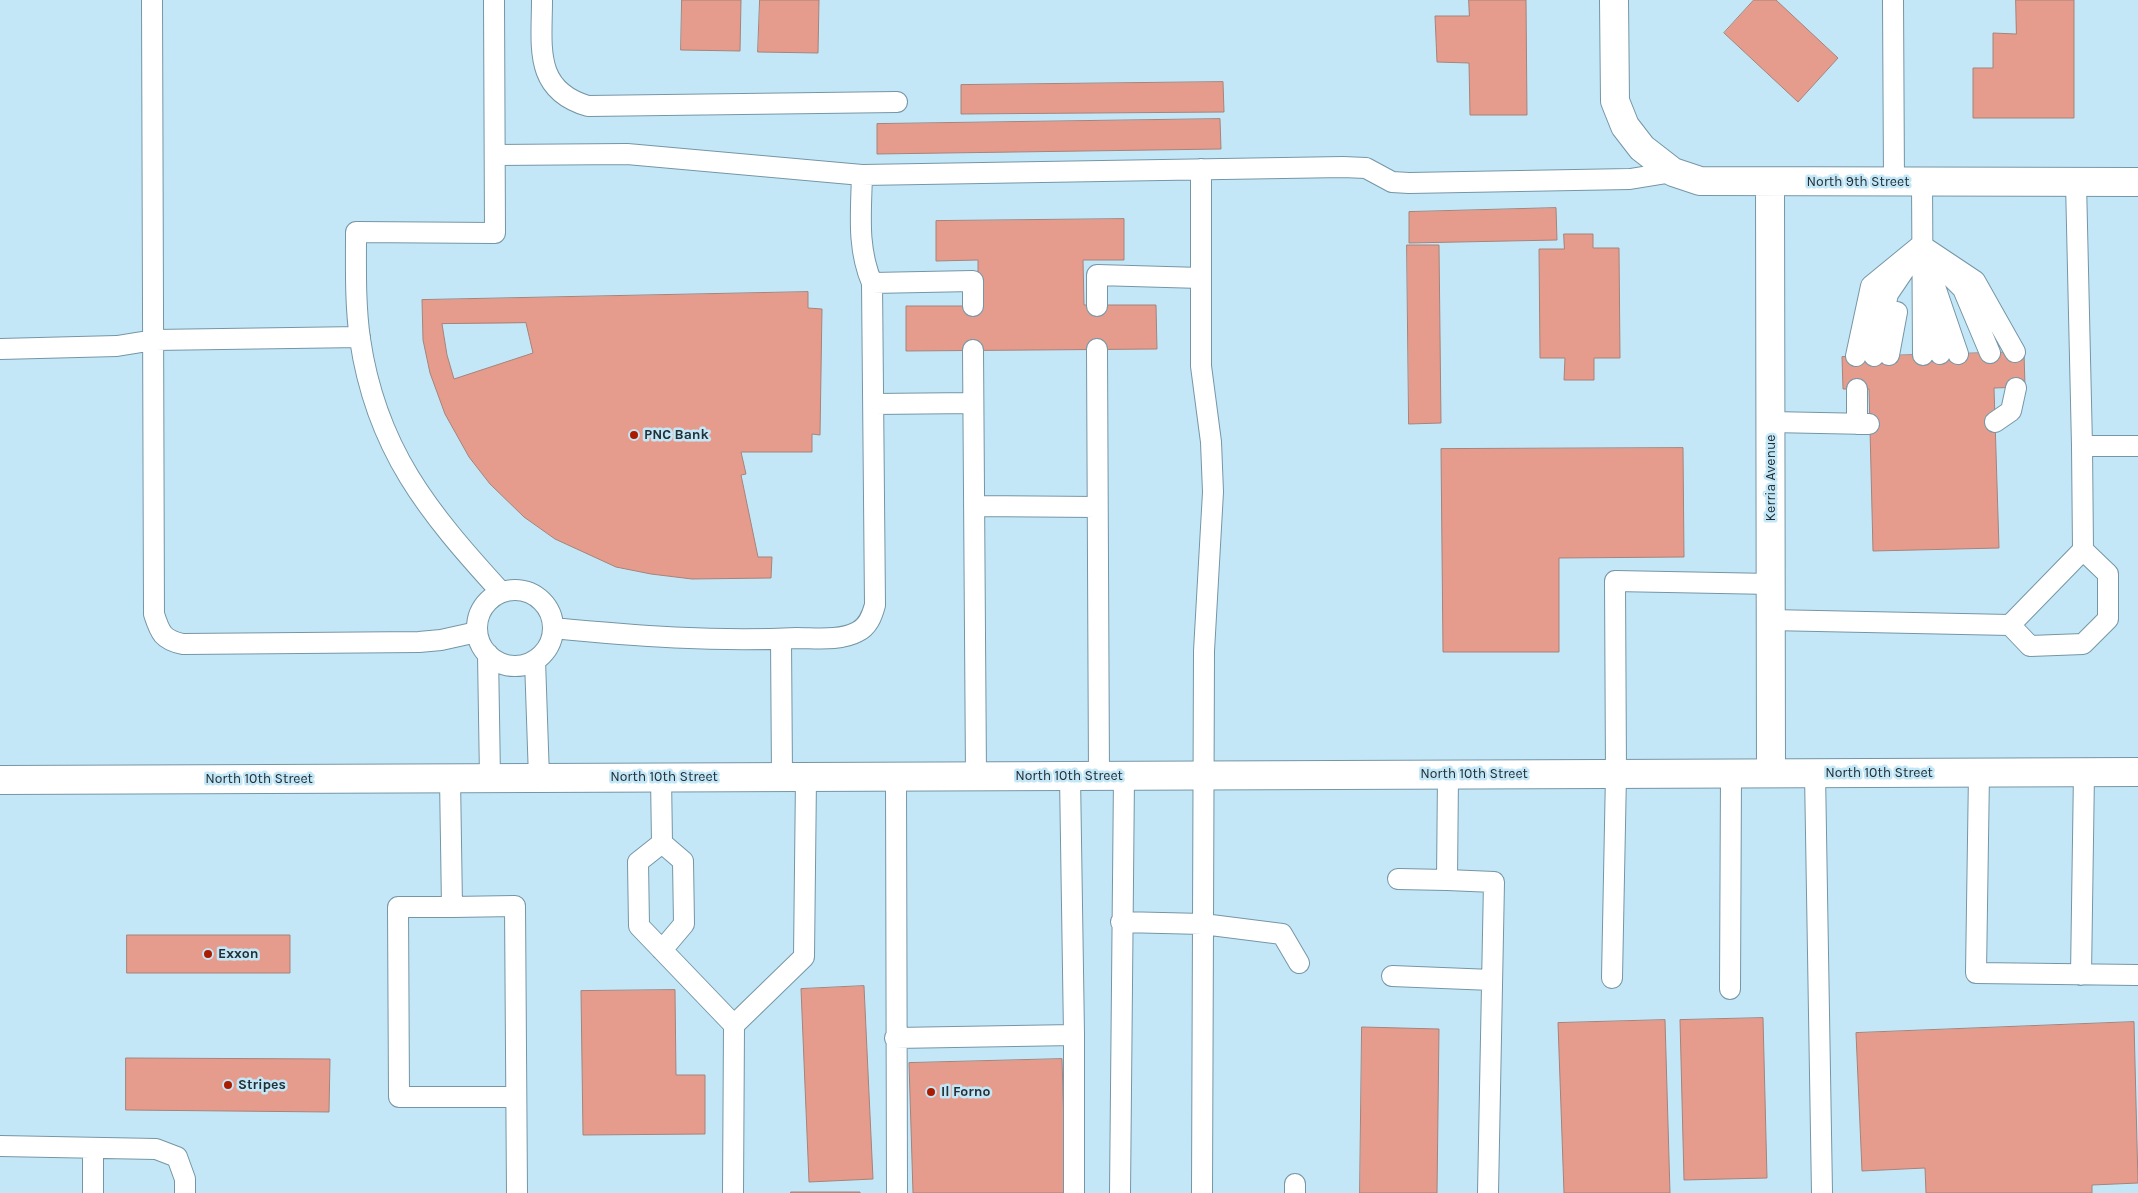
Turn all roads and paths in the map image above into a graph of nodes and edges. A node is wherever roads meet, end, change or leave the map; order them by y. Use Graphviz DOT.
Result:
graph roads {
  1 [pos="152,0"];
  2 [pos="494,0"];
  3 [pos="542,0"];
  4 [pos="1614,0"];
  5 [pos="1893,0"];
  6 [pos="897,102"];
  7 [pos="494,155"];
  8 [pos="1201,169"];
  9 [pos="1674,172"];
  10 [pos="862,175"];
  11 [pos="1770,182"];
  12 [pos="1894,182"];
  13 [pos="1922,182"];
  14 [pos="2076,182"];
  15 [pos="2138,182"];
  16 [pos="1921,244"];
  17 [pos="1201,278"];
  18 [pos="872,283"];
  19 [pos="973,306"];
  20 [pos="1097,306"];
  21 [pos="360,337"];
  22 [pos="154,340"];
  23 [pos="0,349"];
  24 [pos="1097,349"];
  25 [pos="973,350"];
  26 [pos="2015,352"];
  27 [pos="1958,354"];
  28 [pos="2016,388"];
  29 [pos="1856,389"];
  30 [pos="973,403"];
  31 [pos="874,404"];
  32 [pos="1771,422"];
  33 [pos="1995,422"];
  34 [pos="2082,446"];
  35 [pos="2138,446"];
  36 [pos="974,506"];
  37 [pos="1098,507"];
  38 [pos="2083,550"];
  39 [pos="1772,584"];
  40 [pos="501,592"];
  41 [pos="1770,620"];
  42 [pos="2010,626"];
  43 [pos="553,628"];
  44 [pos="477,632"];
  45 [pos="781,639"];
  46 [pos="488,654"];
  47 [pos="535,660"];
  48 [pos="1979,772"];
  49 [pos="2084,772"];
  50 [pos="2138,772"];
  51 [pos="1771,773"];
  52 [pos="1816,773"];
  53 [pos="1616,774"];
  54 [pos="1731,774"];
  55 [pos="1205,775"];
  56 [pos="1448,775"];
  57 [pos="976,776"];
  58 [pos="1070,776"];
  59 [pos="1112,776"];
  60 [pos="661,777"];
  61 [pos="794,777"];
  62 [pos="896,777"];
  63 [pos="450,778"];
  64 [pos="490,778"];
  65 [pos="539,778"];
  66 [pos="0,780"];
  67 [pos="662,843"];
  68 [pos="1398,879"];
  69 [pos="1447,880"];
  70 [pos="452,907"];
  71 [pos="1121,922"];
  72 [pos="1203,924"];
  73 [pos="662,950"];
  74 [pos="1299,963"];
  75 [pos="2081,975"];
  76 [pos="2138,975"];
  77 [pos="1392,976"];
  78 [pos="1612,978"];
  79 [pos="1492,980"];
  80 [pos="1730,989"];
  81 [pos="734,1025"];
  82 [pos="1074,1035"];
  83 [pos="895,1038"];
  84 [pos="516,1097"];
  85 [pos="0,1146"];
  86 [pos="92,1148"];
  87 [pos="92,1193"];
  88 [pos="185,1193"];
  89 [pos="516,1193"];
  90 [pos="733,1193"];
  91 [pos="897,1193"];
  92 [pos="1074,1193"];
  93 [pos="1120,1193"];
  94 [pos="1202,1193"];
  95 [pos="1488,1193"];
  96 [pos="1822,1193"];
  1 -- 22 [label="lane"];
  2 -- 7 [label="lane"];
  3 -- 6 [label="lane"];
  4 -- 9 [label="main road, North 9th Street"];
  5 -- 12 [label="lane"];
  7 -- 10 [label="lane"];
  7 -- 21 [label="lane"];
  8 -- 9 [label="lane"];
  8 -- 10 [label="lane"];
  8 -- 17 [label="lane"];
  9 -- 11 [label="main road, North 9th Street"];
  10 -- 18 [label="lane"];
  11 -- 12 [label="main road, North 9th Street"];
  11 -- 32 [label="main road, Kerria Avenue"];
  12 -- 13 [label="main road, North 9th Street"];
  13 -- 14 [label="main road, North 9th Street"];
  13 -- 16 [label="lane"];
  14 -- 15 [label="main road, North 9th Street"];
  14 -- 34 [label="lane"];
  16 -- 16 [label="lane"];
  16 -- 26 [label="lane"];
  16 -- 27 [label="lane"];
  16 -- 27 [label="lane"];
  16 -- 27 [label="lane"];
  17 -- 20 [label="lane"];
  17 -- 55 [label="lane"];
  18 -- 19 [label="lane"];
  18 -- 31 [label="lane"];
  21 -- 22 [label="lane"];
  21 -- 40 [label="lane"];
  22 -- 23 [label="lane"];
  22 -- 44 [label="lane"];
  24 -- 37 [label="lane"];
  25 -- 30 [label="lane"];
  28 -- 33 [label="lane"];
  29 -- 32 [label="lane"];
  30 -- 31 [label="lane"];
  30 -- 36 [label="lane"];
  31 -- 45 [label="lane"];
  32 -- 39 [label="main road, Kerria Avenue"];
  34 -- 35 [label="lane"];
  34 -- 38 [label="lane"];
  36 -- 37 [label="lane"];
  36 -- 57 [label="lane"];
  37 -- 59 [label="lane"];
  38 -- 42 [label="lane"];
  38 -- 42 [label="lane"];
  39 -- 41 [label="main road, Kerria Avenue"];
  39 -- 53 [label="lane"];
  40 -- 43 [label="lane"];
  40 -- 44 [label="lane"];
  41 -- 42 [label="lane"];
  41 -- 51 [label="main road, Kerria Avenue"];
  43 -- 45 [label="lane"];
  43 -- 47 [label="lane"];
  44 -- 46 [label="lane"];
  45 -- 61 [label="lane"];
  46 -- 47 [label="lane"];
  46 -- 64 [label="lane"];
  47 -- 65 [label="lane"];
  48 -- 49 [label="main road, North 10th Street"];
  48 -- 52 [label="main road, North 10th Street"];
  48 -- 75 [label="lane"];
  49 -- 50 [label="main road, North 10th Street"];
  49 -- 75 [label="lane"];
  51 -- 52 [label="main road, North 10th Street"];
  51 -- 54 [label="main road, North 10th Street"];
  52 -- 96 [label="lane"];
  53 -- 54 [label="main road, North 10th Street"];
  53 -- 56 [label="main road, North 10th Street"];
  53 -- 78 [label="lane"];
  54 -- 80 [label="lane"];
  55 -- 56 [label="main road, North 10th Street"];
  55 -- 59 [label="main road, North 10th Street"];
  55 -- 72 [label="lane"];
  56 -- 69 [label="lane"];
  57 -- 58 [label="main road, North 10th Street"];
  57 -- 62 [label="main road, North 10th Street"];
  58 -- 59 [label="main road, North 10th Street"];
  58 -- 82 [label="lane"];
  59 -- 71 [label="lane"];
  60 -- 61 [label="main road, North 10th Street"];
  60 -- 65 [label="main road, North 10th Street"];
  60 -- 67 [label="lane"];
  61 -- 62 [label="main road, North 10th Street"];
  61 -- 81 [label="lane"];
  62 -- 83 [label="lane"];
  63 -- 64 [label="main road, North 10th Street"];
  63 -- 66 [label="main road, North 10th Street"];
  63 -- 70 [label="lane"];
  64 -- 65 [label="main road, North 10th Street"];
  67 -- 73 [label="lane"];
  67 -- 73 [label="lane"];
  68 -- 69 [label="lane"];
  69 -- 79 [label="lane"];
  70 -- 84 [label="lane"];
  70 -- 84 [label="lane"];
  71 -- 72 [label="lane"];
  71 -- 93 [label="lane"];
  72 -- 74 [label="lane"];
  72 -- 94 [label="lane"];
  73 -- 81 [label="lane"];
  75 -- 76 [label="lane"];
  77 -- 79 [label="lane"];
  79 -- 95 [label="lane"];
  81 -- 90 [label="lane"];
  82 -- 83 [label="lane"];
  82 -- 92 [label="lane"];
  83 -- 91 [label="lane"];
  84 -- 89 [label="lane"];
  85 -- 86 [label="lane"];
  86 -- 87 [label="lane"];
  86 -- 88 [label="lane"];
}
